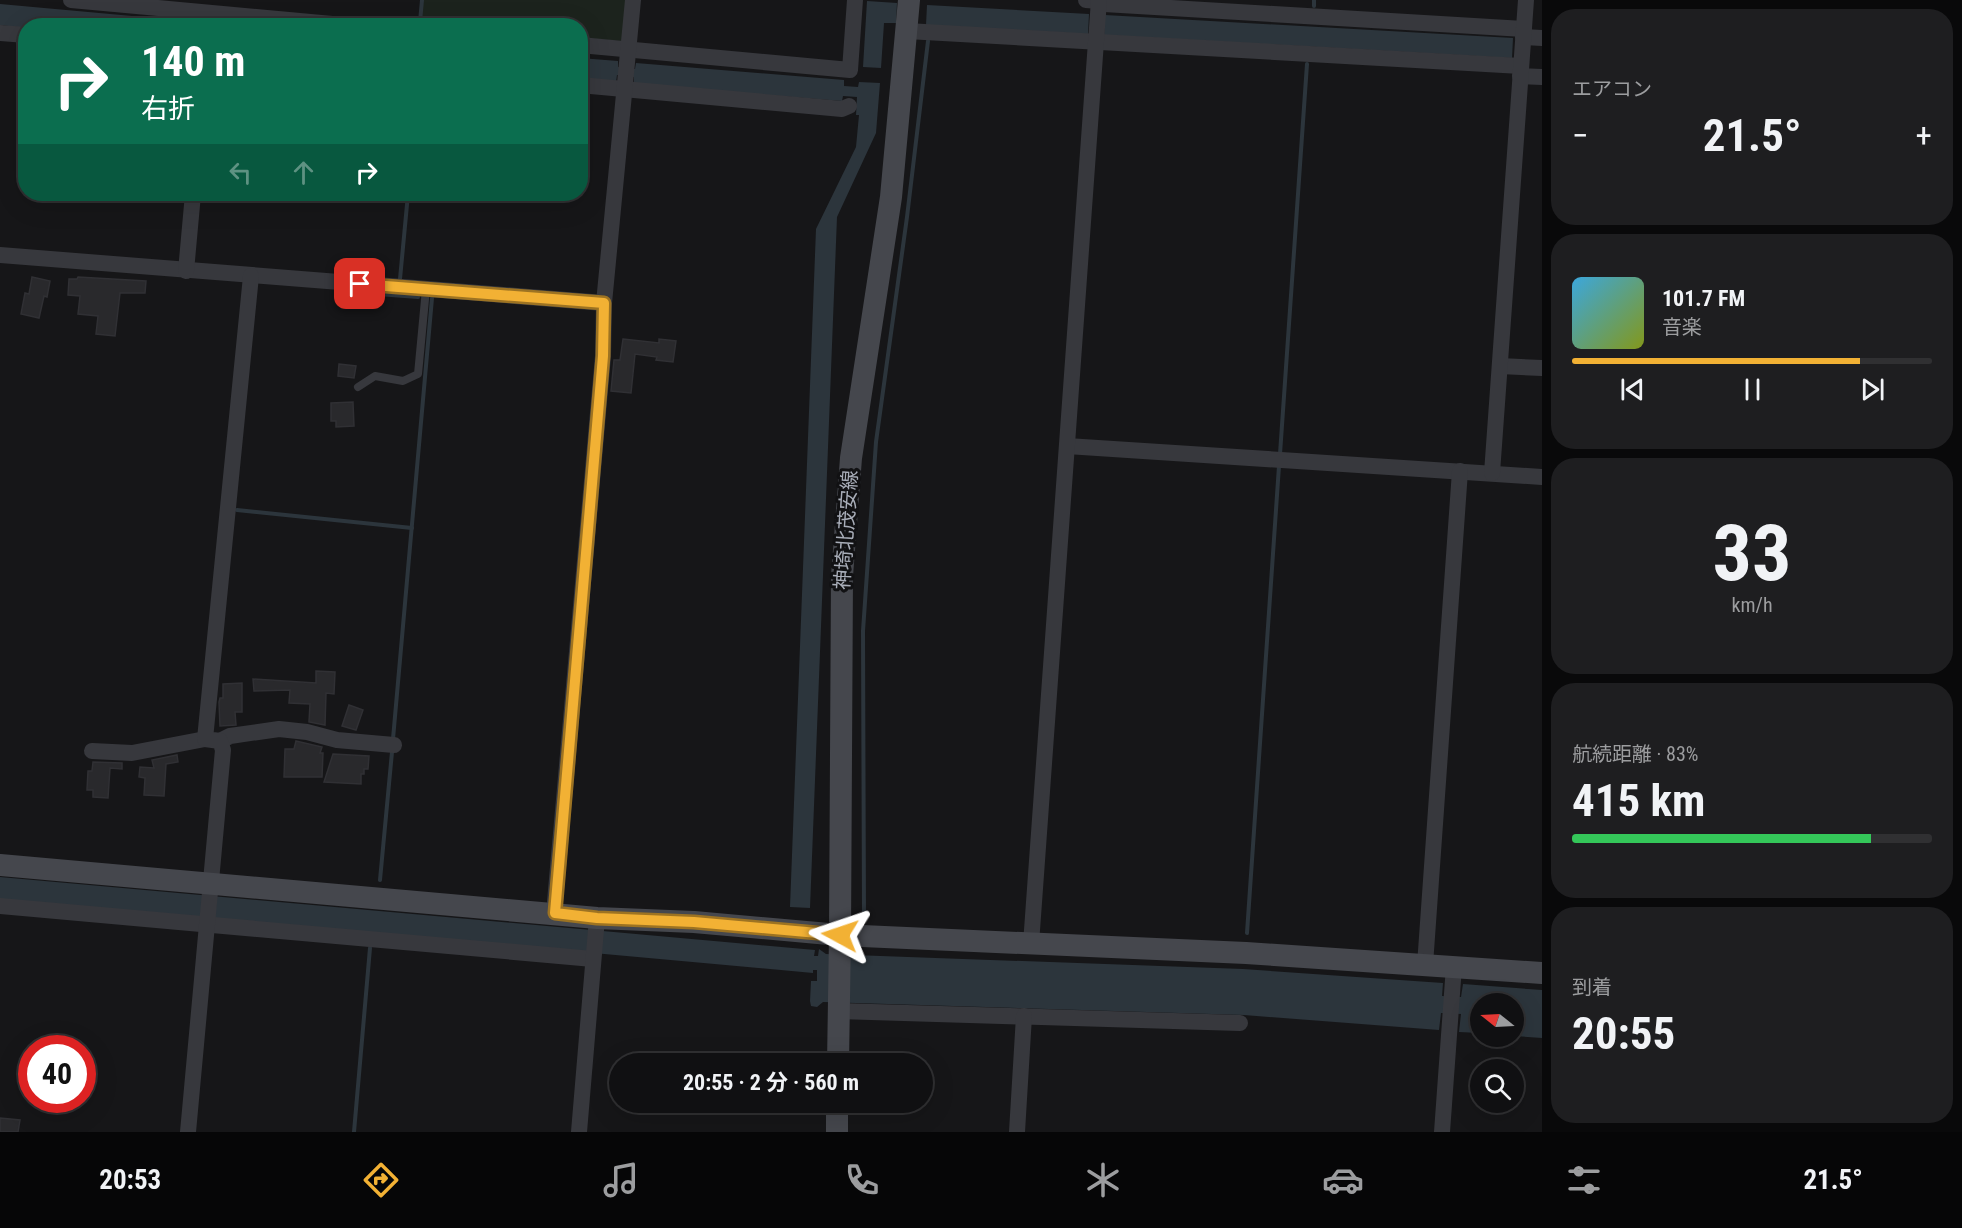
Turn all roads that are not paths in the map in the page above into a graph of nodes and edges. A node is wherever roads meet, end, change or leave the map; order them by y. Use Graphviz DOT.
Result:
graph roads {
  1 [pos="71,0"];
  2 [pos="633,0"];
  3 [pos="855,0"];
  4 [pos="909,0"];
  5 [pos="1086,0"];
  6 [pos="1099,0"];
  7 [pos="1526,0"];
  8 [pos="209,13"];
  9 [pos="265,18"];
  10 [pos="907,31"];
  11 [pos="0,33"];
  12 [pos="1524,33"];
  13 [pos="18,34"];
  14 [pos="1542,38"];
  15 [pos="1096,43"];
  16 [pos="588,46"];
  17 [pos="629,50"];
  18 [pos="1521,71"];
  19 [pos="1542,76"];
  20 [pos="626,78"];
  21 [pos="588,84"];
  22 [pos="849,106"];
  23 [pos="192,201"];
  24 [pos="0,255"];
  25 [pos="186,271"];
  26 [pos="251,276"];
  27 [pos="426,289"];
  28 [pos="604,303"];
  29 [pos="1500,366"];
  30 [pos="1542,368"];
  31 [pos="358,387"];
  32 [pos="1067,446"];
  33 [pos="1460,471"];
  34 [pos="1492,473"];
  35 [pos="1542,477"];
  36 [pos="212,740"];
  37 [pos="394,746"];
  38 [pos="92,751"];
  39 [pos="0,865"];
  40 [pos="209,888"];
  41 [pos="0,906"];
  42 [pos="555,913"];
  43 [pos="206,922"];
  44 [pos="595,940"];
  45 [pos="840,941"];
  46 [pos="1031,944"];
  47 [pos="1425,964"];
  48 [pos="1454,966"];
  49 [pos="1542,973"];
  50 [pos="838,1011"];
  51 [pos="1024,1016"];
  52 [pos="1240,1023"];
  53 [pos="838,1053"];
  54 [pos="837,1113"];
  55 [pos="188,1132"];
  56 [pos="579,1132"];
  57 [pos="837,1132"];
  58 [pos="1017,1132"];
  59 [pos="1442,1132"];
  1 -- 8 [label="street"];
  2 -- 17 [label="street"];
  3 -- 17 [label="street"];
  4 -- 10 [label="street, 神埼北茂安線"];
  5 -- 6 [label="street"];
  6 -- 12 [label="street"];
  6 -- 15 [label="street"];
  7 -- 12 [label="street"];
  8 -- 9 [label="street"];
  10 -- 15 [label="street"];
  10 -- 45 [label="street, 神埼北茂安線"];
  11 -- 13 [label="street"];
  12 -- 14 [label="street"];
  12 -- 18 [label="street"];
  15 -- 18 [label="street"];
  15 -- 32 [label="street"];
  16 -- 17 [label="street"];
  17 -- 20 [label="street"];
  18 -- 19 [label="street"];
  18 -- 29 [label="street"];
  20 -- 21 [label="street"];
  20 -- 22 [label="street"];
  20 -- 28 [label="street"];
  23 -- 25 [label="street"];
  24 -- 25 [label="street"];
  25 -- 26 [label="street"];
  26 -- 27 [label="street"];
  26 -- 36 [label="street"];
  27 -- 28 [label="street"];
  27 -- 31 [label="lane"];
  28 -- 42 [label="street"];
  29 -- 30 [label="street"];
  29 -- 34 [label="street"];
  32 -- 33 [label="street"];
  32 -- 46 [label="street"];
  33 -- 34 [label="street"];
  33 -- 47 [label="street"];
  34 -- 35 [label="street"];
  36 -- 37 [label="street"];
  36 -- 38 [label="street"];
  36 -- 40 [label="street"];
  39 -- 40 [label="street"];
  40 -- 42 [label="street"];
  40 -- 43 [label="street"];
  41 -- 43 [label="street"];
  42 -- 44 [label="street"];
  43 -- 44 [label="street"];
  43 -- 55 [label="street"];
  44 -- 45 [label="street"];
  44 -- 56 [label="street"];
  45 -- 46 [label="street"];
  45 -- 50 [label="street, 神埼北茂安線"];
  46 -- 47 [label="street"];
  47 -- 48 [label="street"];
  48 -- 49 [label="street"];
  48 -- 59 [label="street"];
  50 -- 51 [label="street"];
  50 -- 53 [label="street, 神埼北茂安線"];
  51 -- 52 [label="street"];
  51 -- 58 [label="street"];
  54 -- 57 [label="street"];
}
